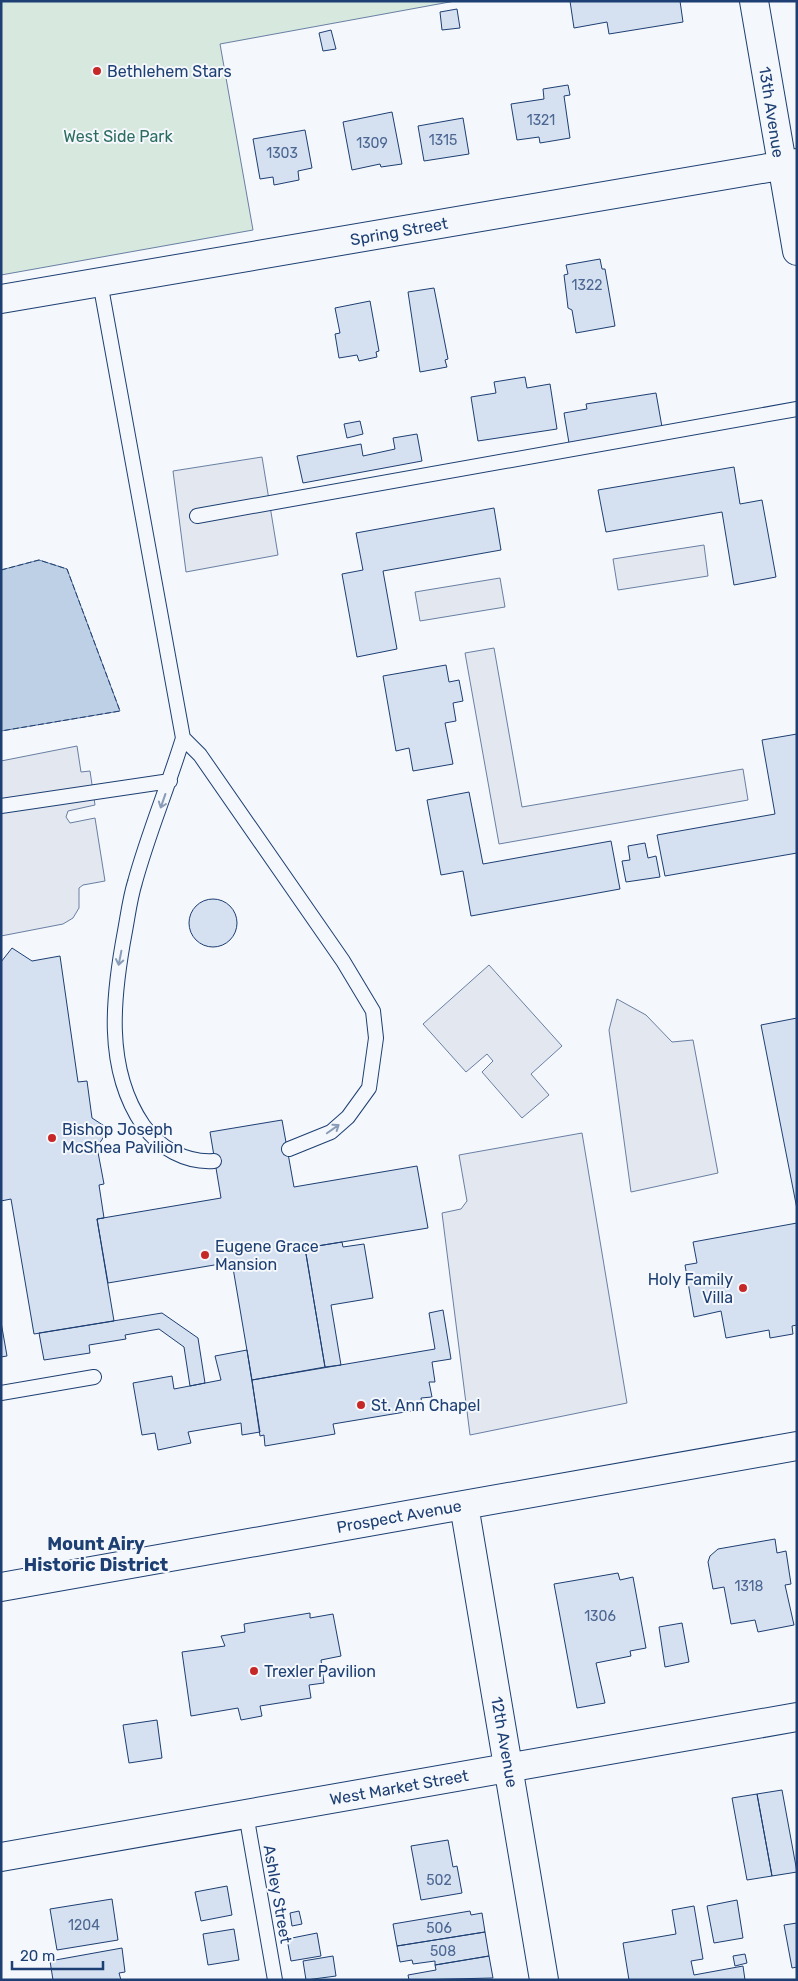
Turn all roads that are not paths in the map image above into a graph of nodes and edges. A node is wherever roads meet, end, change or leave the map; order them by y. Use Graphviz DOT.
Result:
graph roads {
  1 [pos="754,1"];
  2 [pos="789,164"];
  3 [pos="797,251"];
  4 [pos="100,282"];
  5 [pos="1,299"];
  6 [pos="797,409"];
  7 [pos="197,516"];
  8 [pos="183,738"];
  9 [pos="170,781"];
  10 [pos="1,806"];
  11 [pos="289,1149"];
  12 [pos="214,1161"];
  13 [pos="94,1377"];
  14 [pos="1,1393"];
  15 [pos="797,1446"];
  16 [pos="464,1505"];
  17 [pos="1,1587"];
  18 [pos="797,1717"];
  19 [pos="509,1768"];
  20 [pos="246,1814"];
  21 [pos="1,1856"];
  22 [pos="275,1980"];
  23 [pos="544,1980"];
  1 -- 2 [label="street, 13th Avenue"];
  2 -- 3 [label="street, 13th Avenue"];
  2 -- 4 [label="street, Spring Street"];
  4 -- 5 [label="street, Spring Street"];
  4 -- 8 [label="lane"];
  6 -- 7 [label="lane"];
  8 -- 9 [label="lane"];
  11 -- 8 [label="lane, one-way"];
  9 -- 10 [label="lane"];
  9 -- 12 [label="lane, one-way"];
  13 -- 14 [label="lane"];
  15 -- 16 [label="street, Prospect Avenue"];
  16 -- 17 [label="street, Prospect Avenue"];
  16 -- 19 [label="street, 12th Avenue"];
  18 -- 19 [label="street, West Market Street"];
  19 -- 20 [label="street, West Market Street"];
  19 -- 23 [label="street, 12th Avenue"];
  20 -- 21 [label="street, West Market Street"];
  20 -- 22 [label="lane, Ashley Street"];
}
